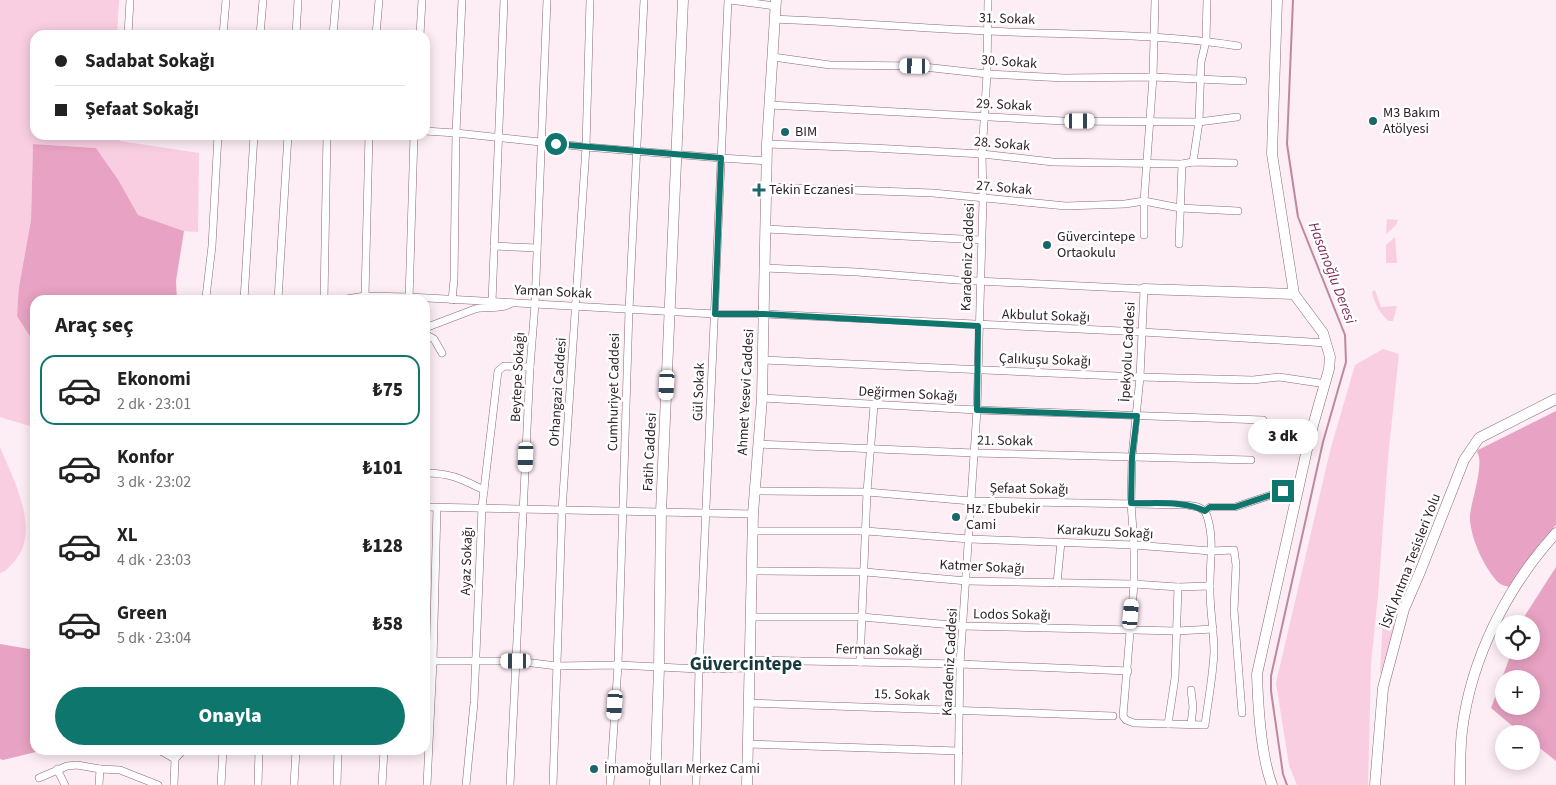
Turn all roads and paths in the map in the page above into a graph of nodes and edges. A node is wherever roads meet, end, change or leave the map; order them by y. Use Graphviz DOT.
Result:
graph roads {
  1 [pos="130,0"];
  2 [pos="226,0"];
  3 [pos="262,0"];
  4 [pos="298,0"];
  5 [pos="379,0"];
  6 [pos="422,0"];
  7 [pos="462,0"];
  8 [pos="504,0"];
  9 [pos="547,0"];
  10 [pos="590,0"];
  11 [pos="644,0"];
  12 [pos="683,0"];
  13 [pos="729,0"];
  14 [pos="988,0"];
  15 [pos="1155,0"];
  16 [pos="1207,0"];
  17 [pos="1277,0"];
  18 [pos="336,3"];
  19 [pos="775,3"];
  20 [pos="774,19"];
  21 [pos="128,30"];
  22 [pos="223,30"];
  23 [pos="260,30"];
  24 [pos="296,30"];
  25 [pos="333,30"];
  26 [pos="376,30"];
  27 [pos="420,30"];
  28 [pos="988,31"];
  29 [pos="1154,37"];
  30 [pos="1206,41"];
  31 [pos="1238,46"];
  32 [pos="773,57"];
  33 [pos="987,74"];
  34 [pos="1153,77"];
  35 [pos="1200,79"];
  36 [pos="1243,81"];
  37 [pos="770,105"];
  38 [pos="984,117"];
  39 [pos="1237,117"];
  40 [pos="1150,120"];
  41 [pos="1199,122"];
  42 [pos="430,131"];
  43 [pos="456,133"];
  44 [pos="498,137"];
  45 [pos="218,140"];
  46 [pos="254,140"];
  47 [pos="288,140"];
  48 [pos="327,140"];
  49 [pos="370,140"];
  50 [pos="414,140"];
  51 [pos="541,142"];
  52 [pos="767,144"];
  53 [pos="586,147"];
  54 [pos="636,150"];
  55 [pos="982,154"];
  56 [pos="677,155"];
  57 [pos="721,158"];
  58 [pos="767,161"];
  59 [pos="1193,162"];
  60 [pos="1147,163"];
  61 [pos="1234,163"];
  62 [pos="1182,164"];
  63 [pos="766,187"];
  64 [pos="983,199"];
  65 [pos="1144,201"];
  66 [pos="1180,208"];
  67 [pos="1238,212"];
  68 [pos="766,229"];
  69 [pos="1144,235"];
  70 [pos="981,240"];
  71 [pos="1179,244"];
  72 [pos="494,246"];
  73 [pos="537,248"];
  74 [pos="764,268"];
  75 [pos="980,281"];
  76 [pos="1144,289"];
  77 [pos="1294,294"];
  78 [pos="206,295"];
  79 [pos="244,295"];
  80 [pos="278,295"];
  81 [pos="324,295"];
  82 [pos="365,295"];
  83 [pos="409,295"];
  84 [pos="430,299"];
  85 [pos="452,300"];
  86 [pos="492,302"];
  87 [pos="512,303"];
  88 [pos="535,304"];
  89 [pos="576,306"];
  90 [pos="629,310"];
  91 [pos="671,311"];
  92 [pos="715,314"];
  93 [pos="764,314"];
  94 [pos="430,326"];
  95 [pos="978,326"];
  96 [pos="1142,332"];
  97 [pos="430,337"];
  98 [pos="1327,343"];
  99 [pos="442,353"];
  100 [pos="763,360"];
  101 [pos="530,367"];
  102 [pos="979,370"];
  103 [pos="1140,377"];
  104 [pos="1326,384"];
  105 [pos="762,398"];
  106 [pos="1556,399"];
  107 [pos="874,405"];
  108 [pos="977,410"];
  109 [pos="1137,416"];
  110 [pos="1263,420"];
  111 [pos="758,444"];
  112 [pos="872,449"];
  113 [pos="974,453"];
  114 [pos="1132,457"];
  115 [pos="1251,460"];
  116 [pos="430,473"];
  117 [pos="1298,486"];
  118 [pos="484,490"];
  119 [pos="755,491"];
  120 [pos="867,492"];
  121 [pos="971,501"];
  122 [pos="1131,503"];
  123 [pos="430,508"];
  124 [pos="437,508"];
  125 [pos="482,508"];
  126 [pos="524,510"];
  127 [pos="624,510"];
  128 [pos="562,511"];
  129 [pos="1205,511"];
  130 [pos="661,512"];
  131 [pos="707,512"];
  132 [pos="753,514"];
  133 [pos="753,531"];
  134 [pos="866,531"];
  135 [pos="1556,533"];
  136 [pos="969,539"];
  137 [pos="1061,542"];
  138 [pos="1134,545"];
  139 [pos="1211,551"];
  140 [pos="753,570"];
  141 [pos="865,572"];
  142 [pos="967,580"];
  143 [pos="1057,583"];
  144 [pos="1134,584"];
  145 [pos="1210,586"];
  146 [pos="1178,587"];
  147 [pos="862,617"];
  148 [pos="751,618"];
  149 [pos="963,626"];
  150 [pos="1214,629"];
  151 [pos="1130,630"];
  152 [pos="1177,631"];
  153 [pos="433,661"];
  154 [pos="476,661"];
  155 [pos="516,661"];
  156 [pos="860,662"];
  157 [pos="750,664"];
  158 [pos="960,664"];
  159 [pos="618,665"];
  160 [pos="557,666"];
  161 [pos="659,668"];
  162 [pos="699,669"];
  163 [pos="1128,672"];
  164 [pos="1191,690"];
  165 [pos="749,703"];
  166 [pos="960,710"];
  167 [pos="1242,713"];
  168 [pos="1114,716"];
  169 [pos="430,723"];
  170 [pos="1168,724"];
  171 [pos="1191,724"];
  172 [pos="748,744"];
  173 [pos="959,751"];
  174 [pos="168,755"];
  175 [pos="179,755"];
  176 [pos="223,755"];
  177 [pos="259,755"];
  178 [pos="296,755"];
  179 [pos="338,755"];
  180 [pos="384,755"];
  181 [pos="428,755"];
  182 [pos="175,759"];
  183 [pos="57,769"];
  184 [pos="100,769"];
  185 [pos="132,775"];
  186 [pos="40,778"];
  187 [pos="65,785"];
  188 [pos="99,785"];
  189 [pos="133,785"];
  190 [pos="158,785"];
  191 [pos="174,785"];
  192 [pos="221,785"];
  193 [pos="258,785"];
  194 [pos="294,785"];
  195 [pos="337,785"];
  196 [pos="382,785"];
  197 [pos="427,785"];
  198 [pos="466,785"];
  199 [pos="510,785"];
  200 [pos="553,785"];
  201 [pos="610,785"];
  202 [pos="655,785"];
  203 [pos="696,785"];
  204 [pos="747,785"];
  205 [pos="958,785"];
  206 [pos="1272,785"];
  207 [pos="1375,785"];
  208 [pos="1460,785"];
  1 -- 21 [label="street"];
  2 -- 22 [label="street"];
  3 -- 23 [label="street"];
  4 -- 24 [label="street"];
  5 -- 26 [label="street"];
  6 -- 27 [label="street"];
  7 -- 43 [label="street"];
  8 -- 44 [label="street"];
  9 -- 51 [label="street, Beytepe Sokağı"];
  10 -- 53 [label="street, Orhangazi Caddesi"];
  11 -- 54 [label="street, Cumhuriyet Caddesi"];
  12 -- 56 [label="street, Fatih Caddesi"];
  13 -- 19 [label="street"];
  13 -- 57 [label="street, Gül Sokak"];
  14 -- 28 [label="street, Karadeniz Caddesi"];
  15 -- 29 [label="street"];
  16 -- 30 [label="street"];
  17 -- 77 [label="street"];
  18 -- 25 [label="street"];
  19 -- 20 [label="street, Ahmet Yesevi Caddesi"];
  20 -- 28 [label="street, 31. Sokak"];
  20 -- 32 [label="street, Ahmet Yesevi Caddesi"];
  28 -- 29 [label="street, 31. Sokak"];
  28 -- 33 [label="street, Karadeniz Caddesi"];
  29 -- 30 [label="street, 31. Sokak"];
  29 -- 34 [label="street"];
  30 -- 31 [label="street, 31. Sokak"];
  30 -- 35 [label="street"];
  32 -- 33 [label="street, 30. Sokak"];
  32 -- 37 [label="street, Ahmet Yesevi Caddesi"];
  33 -- 34 [label="street, 30. Sokak"];
  33 -- 38 [label="street, Karadeniz Caddesi"];
  34 -- 35 [label="street, 30. Sokak"];
  34 -- 40 [label="street"];
  35 -- 36 [label="street, 30. Sokak"];
  35 -- 41 [label="street"];
  37 -- 38 [label="street, 29. Sokak"];
  37 -- 52 [label="street, Ahmet Yesevi Caddesi"];
  38 -- 40 [label="street, 29. Sokak"];
  38 -- 55 [label="street, Karadeniz Caddesi"];
  39 -- 41 [label="street, 29. Sokak"];
  40 -- 41 [label="street, 29. Sokak"];
  40 -- 60 [label="street"];
  41 -- 59 [label="street"];
  42 -- 43 [label="street"];
  43 -- 44 [label="street"];
  43 -- 85 [label="street"];
  44 -- 51 [label="street"];
  44 -- 72 [label="street"];
  45 -- 78 [label="street"];
  46 -- 79 [label="street"];
  47 -- 80 [label="street"];
  48 -- 81 [label="street"];
  49 -- 82 [label="street"];
  50 -- 83 [label="street"];
  51 -- 53 [label="street"];
  51 -- 73 [label="street, Beytepe Sokağı"];
  52 -- 55 [label="street, 28. Sokak"];
  52 -- 58 [label="street, Ahmet Yesevi Caddesi"];
  53 -- 54 [label="street"];
  53 -- 89 [label="street, Orhangazi Caddesi"];
  54 -- 56 [label="street"];
  54 -- 90 [label="street, Cumhuriyet Caddesi"];
  55 -- 60 [label="street, 28. Sokak"];
  55 -- 64 [label="street, Karadeniz Caddesi"];
  56 -- 57 [label="street"];
  56 -- 91 [label="street, Fatih Caddesi"];
  57 -- 58 [label="street"];
  57 -- 92 [label="street, Gül Sokak"];
  58 -- 63 [label="street, Ahmet Yesevi Caddesi"];
  59 -- 61 [label="street, 28. Sokak"];
  59 -- 62 [label="street, 28. Sokak"];
  60 -- 62 [label="street, 28. Sokak"];
  60 -- 65 [label="street"];
  62 -- 66 [label="street"];
  63 -- 64 [label="street, 27. Sokak"];
  63 -- 68 [label="street, Ahmet Yesevi Caddesi"];
  64 -- 65 [label="street, 27. Sokak"];
  64 -- 70 [label="street, Karadeniz Caddesi"];
  65 -- 66 [label="street, 27. Sokak"];
  65 -- 69 [label="street"];
  66 -- 67 [label="street, 27. Sokak"];
  66 -- 71 [label="street"];
  68 -- 70 [label="street"];
  68 -- 74 [label="street, Ahmet Yesevi Caddesi"];
  70 -- 75 [label="street, Karadeniz Caddesi"];
  72 -- 73 [label="street"];
  72 -- 86 [label="street"];
  73 -- 88 [label="street, Beytepe Sokağı"];
  74 -- 75 [label="street"];
  74 -- 93 [label="street, Ahmet Yesevi Caddesi"];
  75 -- 76 [label="street"];
  75 -- 95 [label="street, Karadeniz Caddesi"];
  76 -- 77 [label="street"];
  76 -- 96 [label="street, İpekyolu Caddesi"];
  77 -- 98 [label="street"];
  84 -- 85 [label="street, Yaman Sokak"];
  85 -- 86 [label="street, Yaman Sokak"];
  86 -- 87 [label="street, Yaman Sokak"];
  87 -- 88 [label="street, Yaman Sokak"];
  87 -- 94 [label="street"];
  88 -- 89 [label="street, Yaman Sokak"];
  88 -- 101 [label="street, Beytepe Sokağı"];
  89 -- 90 [label="street, Yaman Sokak"];
  89 -- 128 [label="street, Orhangazi Caddesi"];
  90 -- 91 [label="street, Yaman Sokak"];
  90 -- 127 [label="street, Cumhuriyet Caddesi"];
  91 -- 92 [label="street, Yaman Sokak"];
  91 -- 130 [label="street, Fatih Caddesi"];
  92 -- 93 [label="street, Yaman Sokak"];
  92 -- 131 [label="street, Gül Sokak"];
  93 -- 95 [label="street, Akbulut Sokağı"];
  93 -- 100 [label="street, Ahmet Yesevi Caddesi"];
  95 -- 96 [label="street, Akbulut Sokağı"];
  95 -- 102 [label="street, Karadeniz Caddesi"];
  96 -- 98 [label="street, Akbulut Sokağı"];
  96 -- 103 [label="street, İpekyolu Caddesi"];
  97 -- 99 [label="street"];
  98 -- 104 [label="street"];
  100 -- 102 [label="street, Çalıkuşu Sokağı"];
  100 -- 105 [label="street, Ahmet Yesevi Caddesi"];
  101 -- 118 [label="street, Ayaz Sokağı"];
  101 -- 126 [label="street, Beytepe Sokağı"];
  102 -- 103 [label="street, Çalıkuşu Sokağı"];
  102 -- 108 [label="street, Karadeniz Caddesi"];
  103 -- 104 [label="street, Çalıkuşu Sokağı"];
  103 -- 109 [label="street, İpekyolu Caddesi"];
  104 -- 117 [label="street"];
  105 -- 107 [label="street, Değirmen Sokağı"];
  105 -- 111 [label="street, Ahmet Yesevi Caddesi"];
  106 -- 207 [label="street, İSKİ Arıtma Tesisleri Yolu"];
  107 -- 108 [label="street, Değirmen Sokağı"];
  107 -- 112 [label="street"];
  108 -- 109 [label="street, Değirmen Sokağı"];
  108 -- 113 [label="street, Karadeniz Caddesi"];
  109 -- 110 [label="street, Değirmen Sokağı"];
  109 -- 114 [label="street, İpekyolu Caddesi"];
  111 -- 112 [label="street, 21. Sokak"];
  111 -- 119 [label="street, Ahmet Yesevi Caddesi"];
  112 -- 113 [label="street, 21. Sokak"];
  112 -- 120 [label="street"];
  113 -- 114 [label="street, 21. Sokak"];
  113 -- 121 [label="street, Karadeniz Caddesi"];
  114 -- 115 [label="street, 21. Sokak"];
  114 -- 122 [label="street, İpekyolu Caddesi"];
  116 -- 118 [label="street"];
  117 -- 129 [label="street, Şefaat Sokağı"];
  117 -- 206 [label="street"];
  118 -- 125 [label="street, Ayaz Sokağı"];
  119 -- 120 [label="street, Şefaat Sokağı"];
  119 -- 132 [label="street, Ahmet Yesevi Caddesi"];
  120 -- 121 [label="street, Şefaat Sokağı"];
  120 -- 134 [label="street"];
  121 -- 122 [label="street, Şefaat Sokağı"];
  121 -- 136 [label="street, Karadeniz Caddesi"];
  122 -- 129 [label="street, Şefaat Sokağı"];
  122 -- 138 [label="street, İpekyolu Caddesi"];
  123 -- 124 [label="street"];
  124 -- 125 [label="street"];
  124 -- 153 [label="street"];
  125 -- 126 [label="street"];
  125 -- 154 [label="street, Ayaz Sokağı"];
  126 -- 128 [label="street"];
  126 -- 155 [label="street, Beytepe Sokağı"];
  127 -- 128 [label="street"];
  127 -- 130 [label="street"];
  127 -- 159 [label="street, Cumhuriyet Caddesi"];
  128 -- 160 [label="street, Orhangazi Caddesi"];
  129 -- 139 [label="street"];
  130 -- 131 [label="street"];
  130 -- 161 [label="street, Fatih Caddesi"];
  131 -- 132 [label="street"];
  131 -- 162 [label="street, Gül Sokak"];
  132 -- 133 [label="street, Ahmet Yesevi Caddesi"];
  133 -- 134 [label="street, Karakuzu Sokağı"];
  133 -- 140 [label="street, Ahmet Yesevi Caddesi"];
  134 -- 136 [label="street, Karakuzu Sokağı"];
  134 -- 141 [label="street"];
  135 -- 208 [label="street"];
  136 -- 137 [label="street, Karakuzu Sokağı"];
  136 -- 142 [label="street, Karadeniz Caddesi"];
  137 -- 138 [label="street, Karakuzu Sokağı"];
  137 -- 143 [label="street"];
  138 -- 139 [label="street, Karakuzu Sokağı"];
  138 -- 144 [label="street, İpekyolu Caddesi"];
  139 -- 145 [label="street"];
  139 -- 167 [label="street, Karakuzu Sokağı"];
  140 -- 141 [label="street, Katmer Sokağı"];
  140 -- 148 [label="street, Ahmet Yesevi Caddesi"];
  141 -- 142 [label="street, Katmer Sokağı"];
  141 -- 147 [label="street"];
  142 -- 143 [label="street, Katmer Sokağı"];
  142 -- 149 [label="street, Karadeniz Caddesi"];
  143 -- 144 [label="street, Katmer Sokağı"];
  144 -- 146 [label="street, Katmer Sokağı"];
  144 -- 151 [label="street, İpekyolu Caddesi"];
  145 -- 146 [label="street, Katmer Sokağı"];
  145 -- 150 [label="street"];
  146 -- 152 [label="street"];
  147 -- 148 [label="street, Lodos Sokağı"];
  147 -- 149 [label="street, Lodos Sokağı"];
  147 -- 156 [label="street"];
  148 -- 157 [label="street, Ahmet Yesevi Caddesi"];
  149 -- 151 [label="street, Lodos Sokağı"];
  149 -- 158 [label="street, Karadeniz Caddesi"];
  150 -- 152 [label="street, Lodos Sokağı"];
  150 -- 171 [label="street"];
  151 -- 152 [label="street, Lodos Sokağı"];
  151 -- 163 [label="street, İpekyolu Caddesi"];
  152 -- 170 [label="street"];
  153 -- 154 [label="street, Ferman Sokağı"];
  153 -- 169 [label="street"];
  154 -- 155 [label="street, Ferman Sokağı"];
  154 -- 198 [label="street, Ayaz Sokağı"];
  155 -- 160 [label="street, Ferman Sokağı"];
  155 -- 199 [label="street, Beytepe Sokağı"];
  156 -- 157 [label="street, Ferman Sokağı"];
  156 -- 158 [label="street, Ferman Sokağı"];
  157 -- 162 [label="street, Ferman Sokağı"];
  157 -- 165 [label="street, Ahmet Yesevi Caddesi"];
  158 -- 163 [label="street, Ferman Sokağı"];
  158 -- 166 [label="street, Karadeniz Caddesi"];
  159 -- 160 [label="street, Ferman Sokağı"];
  159 -- 161 [label="street, Ferman Sokağı"];
  159 -- 201 [label="street, Cumhuriyet Caddesi"];
  160 -- 200 [label="street, Orhangazi Caddesi"];
  161 -- 162 [label="street, Ferman Sokağı"];
  161 -- 202 [label="street, Fatih Caddesi"];
  162 -- 203 [label="street, Gül Sokak"];
  163 -- 170 [label="street, İpekyolu Caddesi"];
  164 -- 171 [label="street"];
  165 -- 166 [label="street, 15. Sokak"];
  165 -- 172 [label="street, Ahmet Yesevi Caddesi"];
  166 -- 168 [label="street, 15. Sokak"];
  166 -- 173 [label="street, Karadeniz Caddesi"];
  170 -- 171 [label="street"];
  172 -- 173 [label="street"];
  172 -- 204 [label="street, Ahmet Yesevi Caddesi"];
  173 -- 205 [label="street, Karadeniz Caddesi"];
  174 -- 182 [label="street"];
  175 -- 182 [label="street"];
  176 -- 192 [label="street"];
  177 -- 193 [label="street"];
  178 -- 194 [label="street"];
  179 -- 195 [label="street"];
  180 -- 196 [label="street"];
  181 -- 197 [label="street"];
  182 -- 191 [label="street"];
  183 -- 184 [label="street"];
  183 -- 186 [label="street"];
  183 -- 187 [label="street"];
  184 -- 185 [label="street"];
  184 -- 188 [label="street"];
  185 -- 189 [label="street"];
  185 -- 190 [label="street"];
}
